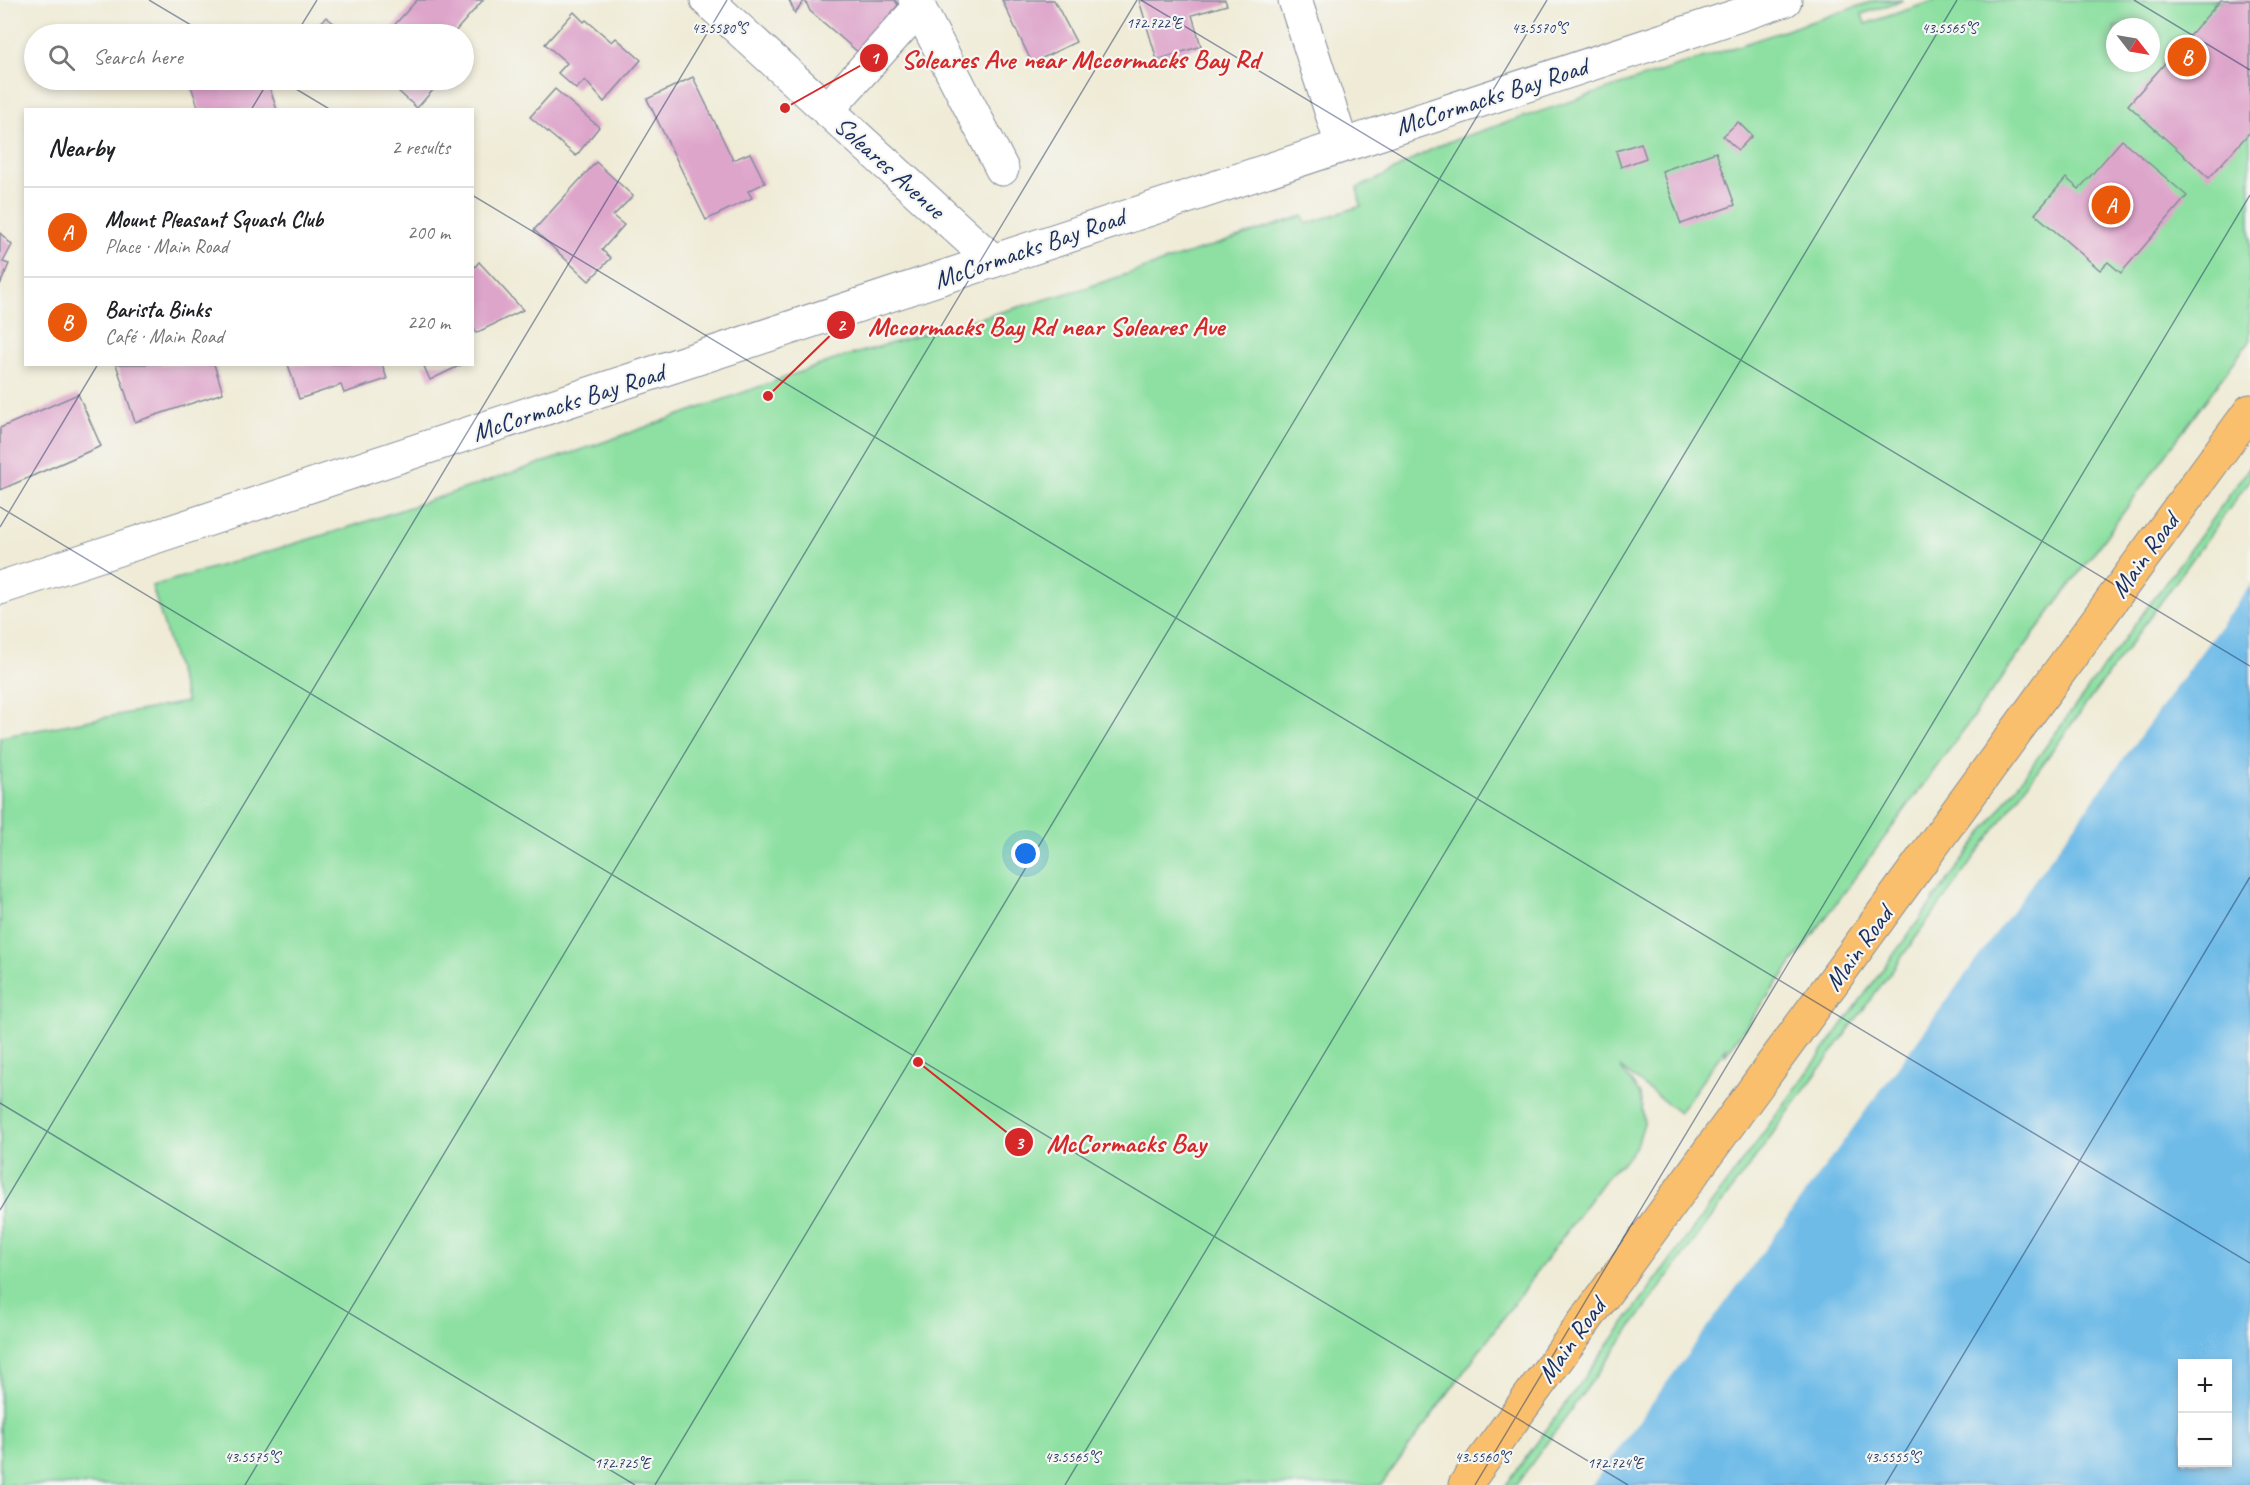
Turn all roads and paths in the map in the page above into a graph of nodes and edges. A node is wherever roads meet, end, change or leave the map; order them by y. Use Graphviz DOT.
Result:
graph roads {
  1 [pos="707,0"];
  2 [pos="1295,0"];
  3 [pos="1785,0"];
  4 [pos="917,4"];
  5 [pos="827,110"];
  6 [pos="1342,145"];
  7 [pos="1002,170"];
  8 [pos="993,261"];
  9 [pos="2250,411"];
  10 [pos="0,588"];
  11 [pos="1465,1485"];
  1 -- 5 [label="street, Soleares Avenue"];
  2 -- 6 [label="street"];
  3 -- 6 [label="street, McCormacks Bay Road"];
  4 -- 5 [label="street"];
  4 -- 7 [label="street"];
  5 -- 8 [label="street, Soleares Avenue"];
  6 -- 8 [label="street, McCormacks Bay Road"];
  8 -- 10 [label="street, McCormacks Bay Road"];
  9 -- 11 [label="main road, Main Road"];
}
